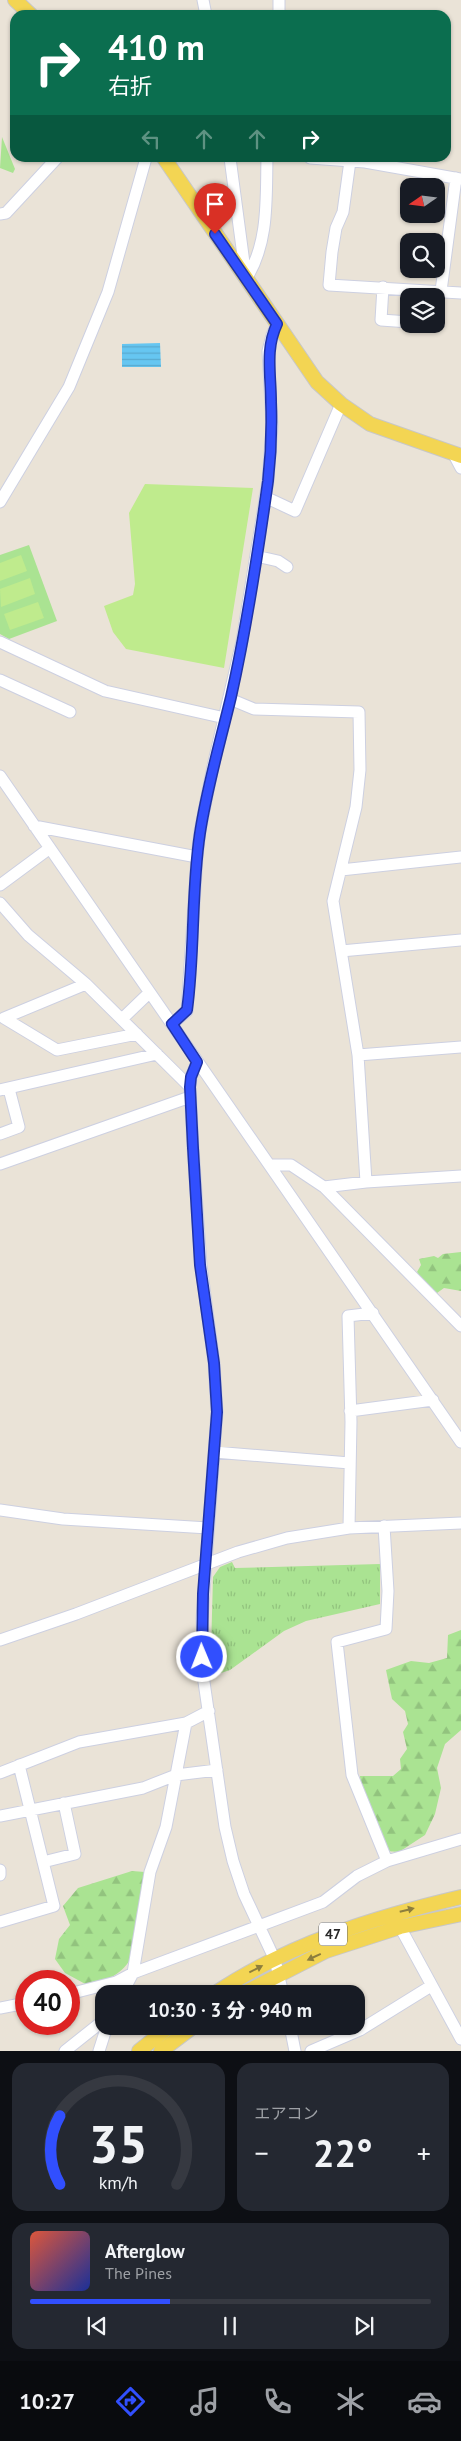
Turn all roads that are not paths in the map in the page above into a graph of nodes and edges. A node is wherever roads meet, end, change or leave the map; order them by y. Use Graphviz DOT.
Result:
graph roads {
  1 [pos="15,0"];
  2 [pos="25,10"];
  3 [pos="53,162"];
  4 [pos="145,162"];
  5 [pos="167,162"];
  6 [pos="231,162"];
  7 [pos="268,162"];
  8 [pos="350,162"];
  9 [pos="376,162"];
  10 [pos="458,178"];
  11 [pos="3,214"];
  12 [pos="0,224"];
  13 [pos="246,280"];
  14 [pos="383,287"];
  15 [pos="400,288"];
  16 [pos="441,288"];
  17 [pos="445,291"];
  18 [pos="461,293"];
  19 [pos="400,321"];
  20 [pos="277,324"];
  21 [pos="341,404"];
  22 [pos="457,455"];
  23 [pos="461,468"];
  24 [pos="265,497"];
  25 [pos="0,502"];
  26 [pos="256,556"];
  27 [pos="287,567"];
  28 [pos="0,642"];
  29 [pos="0,680"];
  30 [pos="230,698"];
  31 [pos="70,712"];
  32 [pos="225,718"];
  33 [pos="0,776"];
  34 [pos="34,826"];
  35 [pos="50,848"];
  36 [pos="197,857"];
  37 [pos="461,857"];
  38 [pos="341,870"];
  39 [pos="0,885"];
  40 [pos="0,903"];
  41 [pos="461,940"];
  42 [pos="340,951"];
  43 [pos="86,984"];
  44 [pos="149,993"];
  45 [pos="122,1019"];
  46 [pos="172,1024"];
  47 [pos="137,1034"];
  48 [pos="461,1047"];
  49 [pos="156,1054"];
  50 [pos="358,1055"];
  51 [pos="197,1062"];
  52 [pos="4,1089"];
  53 [pos="190,1092"];
  54 [pos="0,1134"];
  55 [pos="0,1164"];
  56 [pos="270,1165"];
  57 [pos="461,1176"];
  58 [pos="366,1182"];
  59 [pos="324,1187"];
  60 [pos="373,1313"];
  61 [pos="461,1326"];
  62 [pos="433,1400"];
  63 [pos="350,1411"];
  64 [pos="461,1442"];
  65 [pos="214,1452"];
  66 [pos="350,1463"];
  67 [pos="0,1510"];
  68 [pos="461,1522"];
  69 [pos="384,1526"];
  70 [pos="208,1528"];
  71 [pos="349,1528"];
  72 [pos="206,1564"];
  73 [pos="0,1640"];
  74 [pos="209,1710"];
  75 [pos="186,1723"];
  76 [pos="19,1765"];
  77 [pos="217,1770"];
  78 [pos="0,1773"];
  79 [pos="176,1775"];
  80 [pos="64,1804"];
  81 [pos="30,1810"];
  82 [pos="0,1816"];
  83 [pos="461,1840"];
  84 [pos="387,1861"];
  85 [pos="43,1862"];
  86 [pos="0,1870"];
  87 [pos="0,1875"];
  88 [pos="461,1898"];
  89 [pos="461,1914"];
  90 [pos="0,1922"];
  91 [pos="258,1926"];
  92 [pos="400,1927"];
  93 [pos="278,1966"];
  94 [pos="133,1973"];
  95 [pos="127,1985"];
  96 [pos="235,1985"];
  97 [pos="254,1985"];
  98 [pos="282,1985"];
  99 [pos="432,1986"];
  100 [pos="80,1991"];
  101 [pos="15,2005"];
  102 [pos="0,2008"];
  103 [pos="95,2027"];
  104 [pos="104,2035"];
  105 [pos="159,2035"];
  106 [pos="182,2035"];
  107 [pos="292,2035"];
  108 [pos="461,2039"];
  109 [pos="64,2051"];
  110 [pos="99,2051"];
  111 [pos="139,2051"];
  112 [pos="161,2051"];
  113 [pos="295,2051"];
  114 [pos="311,2051"];
  1 -- 2 [label="main road"];
  3 -- 11 [label="street"];
  4 -- 25 [label="street"];
  5 -- 13 [label="main road"];
  6 -- 13 [label="street"];
  7 -- 13 [label="street"];
  8 -- 14 [label="street"];
  9 -- 10 [label="street"];
  10 -- 16 [label="street"];
  11 -- 12 [label="street"];
  13 -- 20 [label="main road"];
  14 -- 15 [label="street"];
  14 -- 19 [label="street"];
  17 -- 18 [label="street"];
  20 -- 21 [label="main road"];
  20 -- 24 [label="street"];
  21 -- 22 [label="main road"];
  21 -- 24 [label="street"];
  22 -- 23 [label="street"];
  24 -- 26 [label="street"];
  26 -- 27 [label="street"];
  26 -- 30 [label="street"];
  28 -- 32 [label="street"];
  29 -- 31 [label="street"];
  30 -- 32 [label="street"];
  30 -- 38 [label="street"];
  32 -- 36 [label="street"];
  33 -- 34 [label="street"];
  34 -- 35 [label="street"];
  34 -- 36 [label="street"];
  35 -- 39 [label="street"];
  35 -- 44 [label="street"];
  36 -- 46 [label="street"];
  37 -- 38 [label="street"];
  38 -- 42 [label="street"];
  40 -- 43 [label="street"];
  41 -- 42 [label="street"];
  42 -- 50 [label="street"];
  43 -- 45 [label="street"];
  43 -- 47 [label="street"];
  44 -- 45 [label="street"];
  44 -- 46 [label="street"];
  45 -- 47 [label="street"];
  46 -- 51 [label="street"];
  47 -- 49 [label="street"];
  48 -- 50 [label="street"];
  49 -- 52 [label="street"];
  49 -- 53 [label="street"];
  50 -- 58 [label="street"];
  51 -- 53 [label="street"];
  51 -- 56 [label="street"];
  52 -- 54 [label="street"];
  53 -- 55 [label="street"];
  53 -- 65 [label="street"];
  56 -- 59 [label="street"];
  56 -- 60 [label="street"];
  57 -- 58 [label="street"];
  58 -- 59 [label="street"];
  59 -- 61 [label="street"];
  60 -- 62 [label="street"];
  60 -- 63 [label="street"];
  62 -- 63 [label="street"];
  62 -- 64 [label="street"];
  63 -- 66 [label="street"];
  65 -- 66 [label="street"];
  65 -- 70 [label="street"];
  66 -- 71 [label="street"];
  67 -- 70 [label="street"];
  68 -- 69 [label="street"];
  69 -- 71 [label="street"];
  69 -- 84 [label="street"];
  70 -- 72 [label="street"];
  71 -- 72 [label="street"];
  72 -- 73 [label="street"];
  72 -- 74 [label="street"];
  74 -- 75 [label="street"];
  74 -- 77 [label="street"];
  75 -- 76 [label="street"];
  75 -- 79 [label="street"];
  76 -- 78 [label="street"];
  76 -- 81 [label="street"];
  77 -- 79 [label="street"];
  77 -- 91 [label="street"];
  79 -- 80 [label="street"];
  79 -- 94 [label="street"];
  80 -- 81 [label="street"];
  80 -- 85 [label="street"];
  81 -- 82 [label="street"];
  81 -- 85 [label="street"];
  83 -- 84 [label="street"];
  84 -- 91 [label="street"];
  85 -- 90 [label="street"];
  86 -- 87 [label="street"];
  93 -- 88 [label="main road, 47, one-way"];
  89 -- 92 [label="main road, 47"];
  91 -- 93 [label="street"];
  91 -- 94 [label="street"];
  92 -- 93 [label="main road, 47, one-way"];
  92 -- 99 [label="street"];
  96 -- 93 [label="main road, 47, one-way"];
  93 -- 97 [label="main road, 47"];
  93 -- 98 [label="street"];
  94 -- 95 [label="street"];
  94 -- 100 [label="street"];
  99 -- 108 [label="street"];
  99 -- 114 [label="street"];
  101 -- 102 [label="street"];
  103 -- 109 [label="street"];
  104 -- 110 [label="street"];
  105 -- 111 [label="main road"];
  106 -- 112 [label="main road"];
  107 -- 113 [label="street"];
}
